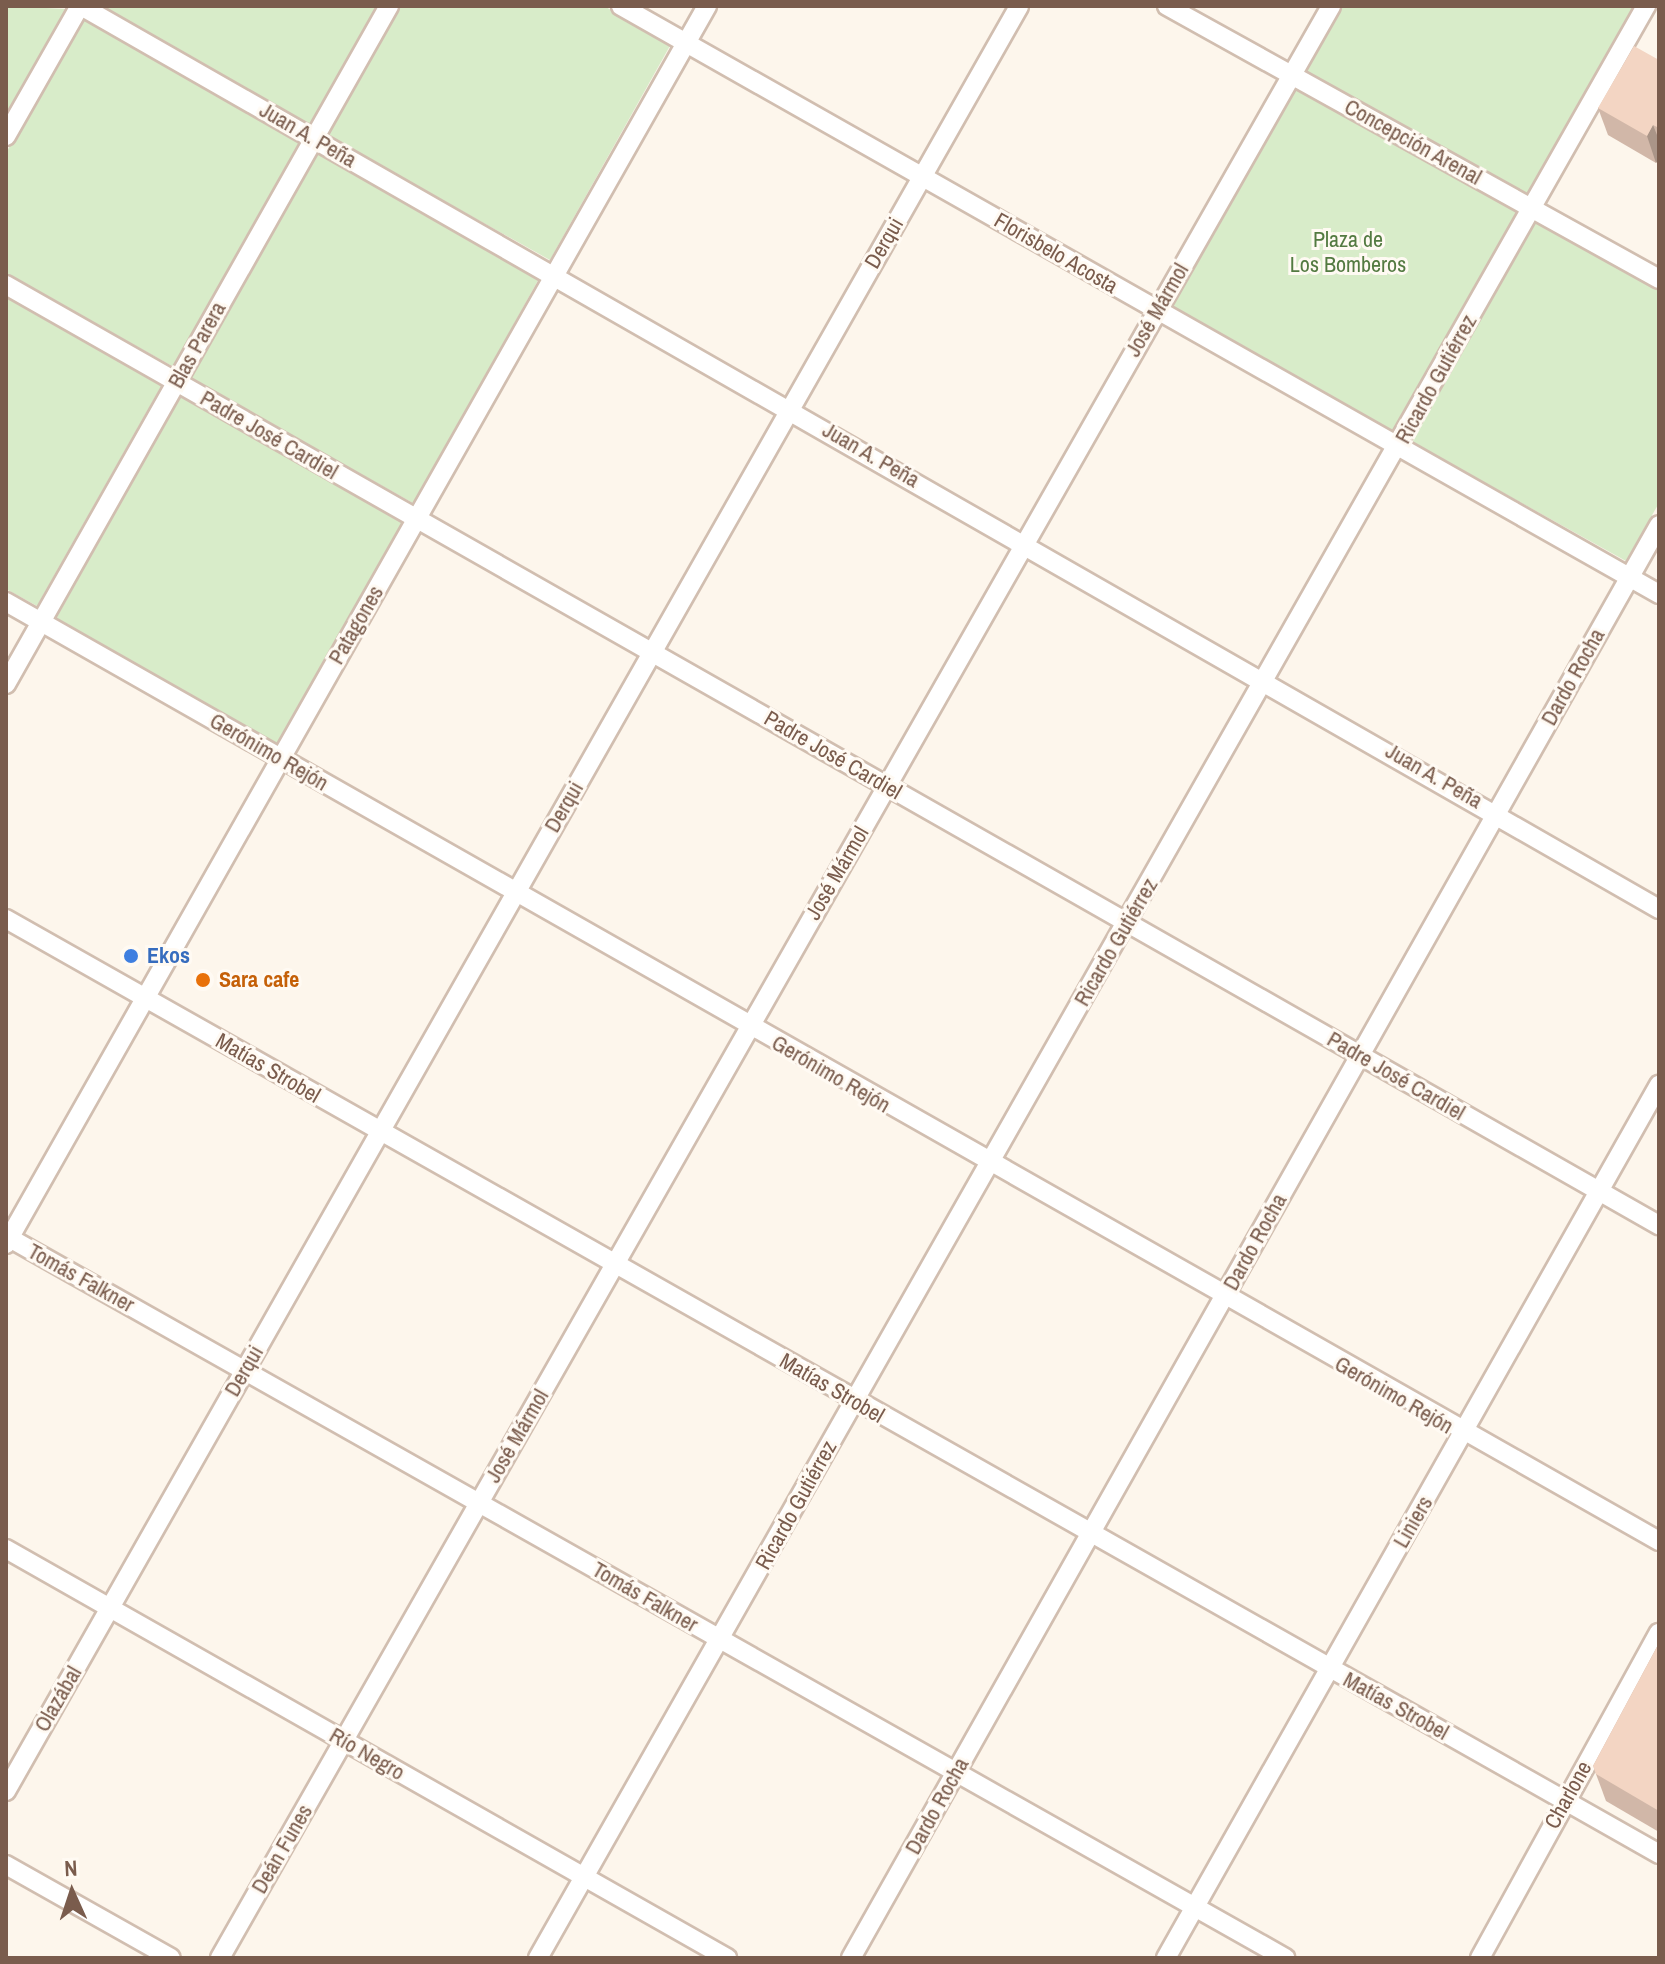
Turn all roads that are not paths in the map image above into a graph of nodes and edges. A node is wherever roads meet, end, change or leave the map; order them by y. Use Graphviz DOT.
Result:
graph roads {
  1 [pos="80,6"];
  2 [pos="389,6"];
  3 [pos="621,6"];
  4 [pos="707,6"];
  5 [pos="1019,6"];
  6 [pos="1167,6"];
  7 [pos="1331,6"];
  8 [pos="1646,6"];
  9 [pos="686,43"];
  10 [pos="1293,75"];
  11 [pos="6,136"];
  12 [pos="313,138"];
  13 [pos="922,177"];
  14 [pos="1532,208"];
  15 [pos="553,275"];
  16 [pos="1659,279"];
  17 [pos="6,285"];
  18 [pos="1156,310"];
  19 [pos="177,382"];
  20 [pos="790,409"];
  21 [pos="1398,447"];
  22 [pos="417,518"];
  23 [pos="1659,525"];
  24 [pos="1023,542"];
  25 [pos="1630,578"];
  26 [pos="1659,594"];
  27 [pos="6,602"];
  28 [pos="41,622"];
  29 [pos="652,652"];
  30 [pos="1264,679"];
  31 [pos="6,684"];
  32 [pos="280,759"];
  33 [pos="886,786"];
  34 [pos="1497,812"];
  35 [pos="516,893"];
  36 [pos="1659,909"];
  37 [pos="6,919"];
  38 [pos="1127,923"];
  39 [pos="145,998"];
  40 [pos="749,1027"];
  41 [pos="1360,1055"];
  42 [pos="1659,1085"];
  43 [pos="380,1131"];
  44 [pos="990,1164"];
  45 [pos="1600,1192"];
  46 [pos="1659,1225"];
  47 [pos="7,1239"];
  48 [pos="614,1264"];
  49 [pos="1223,1298"];
  50 [pos="244,1371"];
  51 [pos="855,1401"];
  52 [pos="1462,1434"];
  53 [pos="479,1503"];
  54 [pos="1090,1534"];
  55 [pos="1659,1541"];
  56 [pos="6,1549"];
  57 [pos="110,1608"];
  58 [pos="1659,1633"];
  59 [pos="720,1640"];
  60 [pos="1330,1669"];
  61 [pos="344,1741"];
  62 [pos="956,1772"];
  63 [pos="6,1791"];
  64 [pos="1564,1800"];
  65 [pos="1659,1854"];
  66 [pos="6,1865"];
  67 [pos="584,1877"];
  68 [pos="1195,1907"];
  69 [pos="171,1958"];
  70 [pos="220,1958"];
  71 [pos="538,1958"];
  72 [pos="727,1958"];
  73 [pos="851,1958"];
  74 [pos="1166,1958"];
  75 [pos="1285,1958"];
  76 [pos="1480,1958"];
  1 -- 11 [label="street"];
  1 -- 12 [label="street, Juan A. Peña"];
  2 -- 12 [label="street, Blas Parera"];
  3 -- 9 [label="street, Florisbelo Acosta"];
  4 -- 9 [label="street, Patagones"];
  5 -- 13 [label="street, Derqui"];
  6 -- 10 [label="street, Concepción Arenal"];
  7 -- 10 [label="street, José Mármol"];
  8 -- 14 [label="street, Ricardo Gutiérrez"];
  9 -- 13 [label="street, Florisbelo Acosta"];
  9 -- 15 [label="street, Patagones"];
  10 -- 14 [label="street, Concepción Arenal"];
  10 -- 18 [label="street, José Mármol"];
  12 -- 15 [label="street, Juan A. Peña"];
  12 -- 19 [label="street, Blas Parera"];
  13 -- 18 [label="street, Florisbelo Acosta"];
  13 -- 20 [label="street, Derqui"];
  14 -- 16 [label="street, Concepción Arenal"];
  14 -- 21 [label="street, Ricardo Gutiérrez"];
  15 -- 20 [label="street, Juan A. Peña"];
  15 -- 22 [label="street, Patagones"];
  17 -- 19 [label="street, Padre José Cardiel"];
  18 -- 21 [label="street, Florisbelo Acosta"];
  18 -- 24 [label="street, José Mármol"];
  19 -- 22 [label="street, Padre José Cardiel"];
  19 -- 28 [label="street, Blas Parera"];
  20 -- 24 [label="street, Juan A. Peña"];
  20 -- 29 [label="street, Derqui"];
  21 -- 25 [label="street, Florisbelo Acosta"];
  21 -- 30 [label="street, Ricardo Gutiérrez"];
  22 -- 29 [label="street, Padre José Cardiel"];
  22 -- 32 [label="street, Patagones"];
  23 -- 25 [label="street, Dardo Rocha"];
  24 -- 30 [label="street, Juan A. Peña"];
  24 -- 33 [label="street, José Mármol"];
  25 -- 26 [label="street, Florisbelo Acosta"];
  25 -- 34 [label="street, Dardo Rocha"];
  27 -- 28 [label="street, Gerónimo Rejón"];
  28 -- 31 [label="street, Blas Parera"];
  28 -- 32 [label="street, Gerónimo Rejón"];
  29 -- 33 [label="street, Padre José Cardiel"];
  29 -- 35 [label="street, Derqui"];
  30 -- 34 [label="street, Juan A. Peña"];
  30 -- 38 [label="street, Ricardo Gutiérrez"];
  32 -- 35 [label="street, Gerónimo Rejón"];
  32 -- 39 [label="street, Patagones"];
  33 -- 38 [label="street, Padre José Cardiel"];
  33 -- 40 [label="street, José Mármol"];
  34 -- 36 [label="street, Juan A. Peña"];
  34 -- 41 [label="street, Dardo Rocha"];
  35 -- 40 [label="street, Gerónimo Rejón"];
  35 -- 43 [label="street, Derqui"];
  37 -- 39 [label="street, Matías Strobel"];
  38 -- 41 [label="street, Padre José Cardiel"];
  38 -- 44 [label="street, Ricardo Gutiérrez"];
  39 -- 43 [label="street, Matías Strobel"];
  39 -- 47 [label="street, Patagones"];
  40 -- 44 [label="street, Gerónimo Rejón"];
  40 -- 48 [label="street, José Mármol"];
  41 -- 45 [label="street, Padre José Cardiel"];
  41 -- 49 [label="street, Dardo Rocha"];
  42 -- 45 [label="street, Liniers"];
  43 -- 48 [label="street, Matías Strobel"];
  43 -- 50 [label="street, Derqui"];
  44 -- 49 [label="street, Gerónimo Rejón"];
  44 -- 51 [label="street, Ricardo Gutiérrez"];
  45 -- 46 [label="street, Padre José Cardiel"];
  45 -- 52 [label="street, Liniers"];
  47 -- 50 [label="street, Tomás Falkner"];
  48 -- 51 [label="street, Matías Strobel"];
  48 -- 53 [label="street, José Mármol"];
  49 -- 52 [label="street, Gerónimo Rejón"];
  49 -- 54 [label="street, Dardo Rocha"];
  50 -- 53 [label="street, Tomás Falkner"];
  50 -- 57 [label="street, Derqui"];
  51 -- 54 [label="street, Matías Strobel"];
  51 -- 59 [label="street, Ricardo Gutiérrez"];
  52 -- 55 [label="street, Gerónimo Rejón"];
  52 -- 60 [label="street, Liniers"];
  53 -- 59 [label="street, Tomás Falkner"];
  53 -- 61 [label="street, José Mármol"];
  54 -- 60 [label="street, Matías Strobel"];
  54 -- 62 [label="street, Dardo Rocha"];
  56 -- 57 [label="street, Río Negro"];
  57 -- 61 [label="street, Río Negro"];
  57 -- 63 [label="street, Olazábal"];
  58 -- 64 [label="street, Charlone"];
  59 -- 62 [label="street, Tomás Falkner"];
  59 -- 67 [label="street, Ricardo Gutiérrez"];
  60 -- 64 [label="street, Matías Strobel"];
  60 -- 68 [label="street, Liniers"];
  61 -- 67 [label="street, Río Negro"];
  61 -- 70 [label="street, Deán Funes"];
  62 -- 68 [label="street, Tomás Falkner"];
  62 -- 73 [label="street, Dardo Rocha"];
  64 -- 65 [label="street, Matías Strobel"];
  64 -- 76 [label="street, Charlone"];
  66 -- 69 [label="street"];
  67 -- 71 [label="street, Ricardo Gutiérrez"];
  67 -- 72 [label="street, Río Negro"];
  68 -- 74 [label="street, Liniers"];
  68 -- 75 [label="street, Tomás Falkner"];
}
